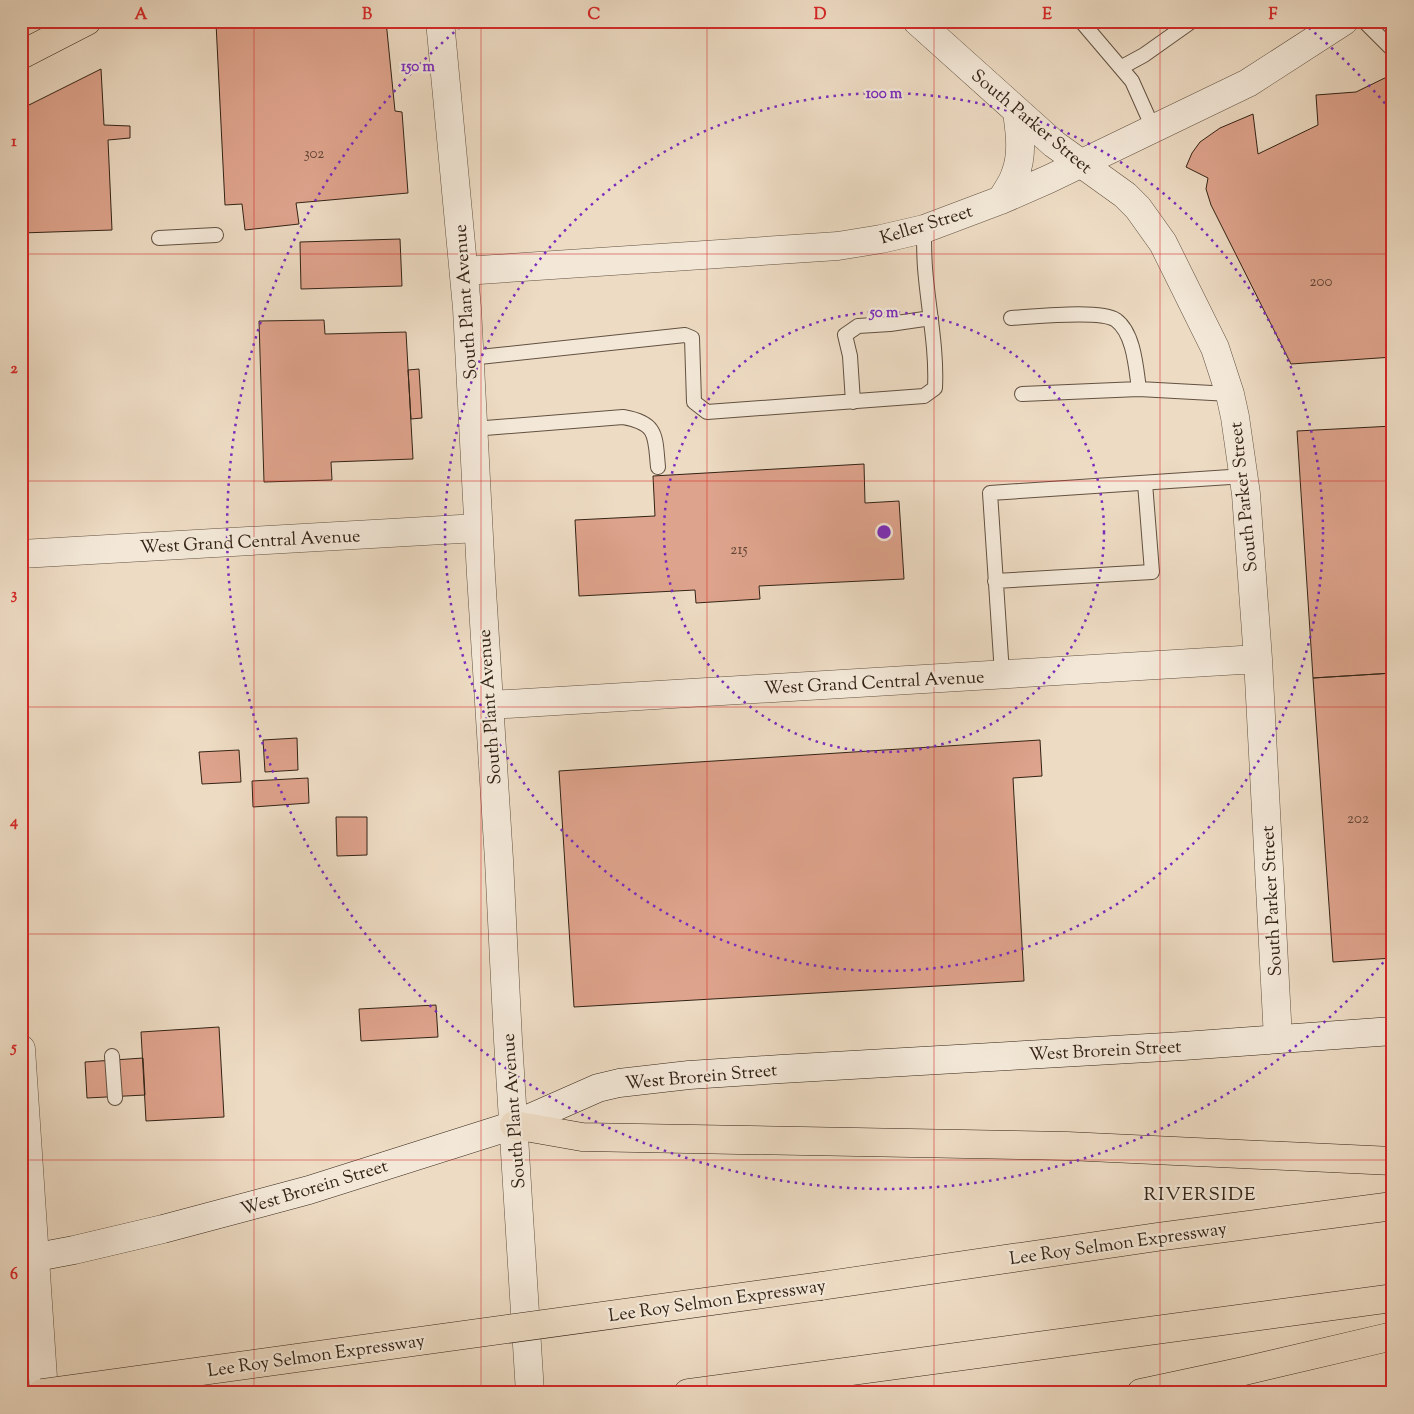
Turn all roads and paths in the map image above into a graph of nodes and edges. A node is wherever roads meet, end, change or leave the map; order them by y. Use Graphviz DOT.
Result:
graph roads {
  1 [pos="87,21"];
  2 [pos="440,21"];
  3 [pos="916,21"];
  4 [pos="1081,21"];
  5 [pos="1192,21"];
  6 [pos="1344,21"];
  7 [pos="1364,21"];
  8 [pos="1393,50"];
  9 [pos="21,55"];
  10 [pos="1122,67"];
  11 [pos="1017,112"];
  12 [pos="1153,128"];
  13 [pos="1081,164"];
  14 [pos="1001,200"];
  15 [pos="924,228"];
  16 [pos="216,235"];
  17 [pos="159,238"];
  18 [pos="464,271"];
  19 [pos="931,318"];
  20 [pos="1012,318"];
  21 [pos="470,358"];
  22 [pos="1139,389"];
  23 [pos="1022,394"];
  24 [pos="1230,394"];
  25 [pos="853,402"];
  26 [pos="474,429"];
  27 [pos="658,467"];
  28 [pos="1245,476"];
  29 [pos="1145,483"];
  30 [pos="478,528"];
  31 [pos="21,554"];
  32 [pos="995,581"];
  33 [pos="1258,659"];
  34 [pos="1002,674"];
  35 [pos="490,705"];
  36 [pos="1393,1031"];
  37 [pos="1278,1039"];
  38 [pos="21,1049"];
  39 [pos="112,1056"];
  40 [pos="115,1098"];
  41 [pos="514,1125"];
  42 [pos="1393,1161"];
  43 [pos="1393,1206"];
  44 [pos="28,1259"];
  45 [pos="1393,1298"];
  46 [pos="1393,1336"];
  47 [pos="43,1393"];
  48 [pos="530,1393"];
  49 [pos="688,1393"];
  50 [pos="1141,1393"];
  1 -- 9 [label="main road"];
  2 -- 18 [label="street, South Plant Avenue"];
  3 -- 11 [label="street, South Parker Street"];
  4 -- 10 [label="lane"];
  5 -- 10 [label="lane"];
  6 -- 12 [label="street, Keller Street"];
  7 -- 8 [label="lane"];
  10 -- 12 [label="lane"];
  11 -- 13 [label="street, South Parker Street"];
  11 -- 14 [label="street"];
  12 -- 13 [label="street, Keller Street"];
  13 -- 14 [label="street, Keller Street"];
  13 -- 24 [label="street, South Parker Street"];
  14 -- 15 [label="street, Keller Street"];
  15 -- 18 [label="street, Keller Street"];
  15 -- 19 [label="lane"];
  16 -- 17 [label="lane"];
  18 -- 21 [label="street, South Plant Avenue"];
  19 -- 25 [label="lane"];
  19 -- 25 [label="lane"];
  20 -- 22 [label="lane"];
  21 -- 25 [label="lane"];
  21 -- 26 [label="street, South Plant Avenue"];
  22 -- 23 [label="lane"];
  22 -- 24 [label="lane"];
  24 -- 28 [label="street, South Parker Street"];
  26 -- 27 [label="lane"];
  26 -- 30 [label="street, South Plant Avenue"];
  28 -- 29 [label="lane"];
  28 -- 33 [label="street, South Parker Street"];
  29 -- 32 [label="lane"];
  29 -- 32 [label="lane"];
  30 -- 31 [label="street, West Grand Central Avenue"];
  30 -- 35 [label="street, South Plant Avenue"];
  32 -- 34 [label="lane"];
  33 -- 34 [label="street, West Grand Central Avenue"];
  33 -- 37 [label="street, South Parker Street"];
  34 -- 35 [label="street, West Grand Central Avenue"];
  35 -- 41 [label="street, South Plant Avenue"];
  36 -- 37 [label="street, West Brorein Street"];
  37 -- 41 [label="street, West Brorein Street"];
  38 -- 44 [label="street"];
  39 -- 40 [label="lane"];
  41 -- 42 [label="main road"];
  41 -- 44 [label="street, West Brorein Street"];
  41 -- 48 [label="street, South Plant Avenue"];
  43 -- 47 [label="main road, Lee Roy Selmon Expressway, bridge"];
  44 -- 47 [label="street"];
  45 -- 49 [label="main road"];
  46 -- 50 [label="main road"];
}
